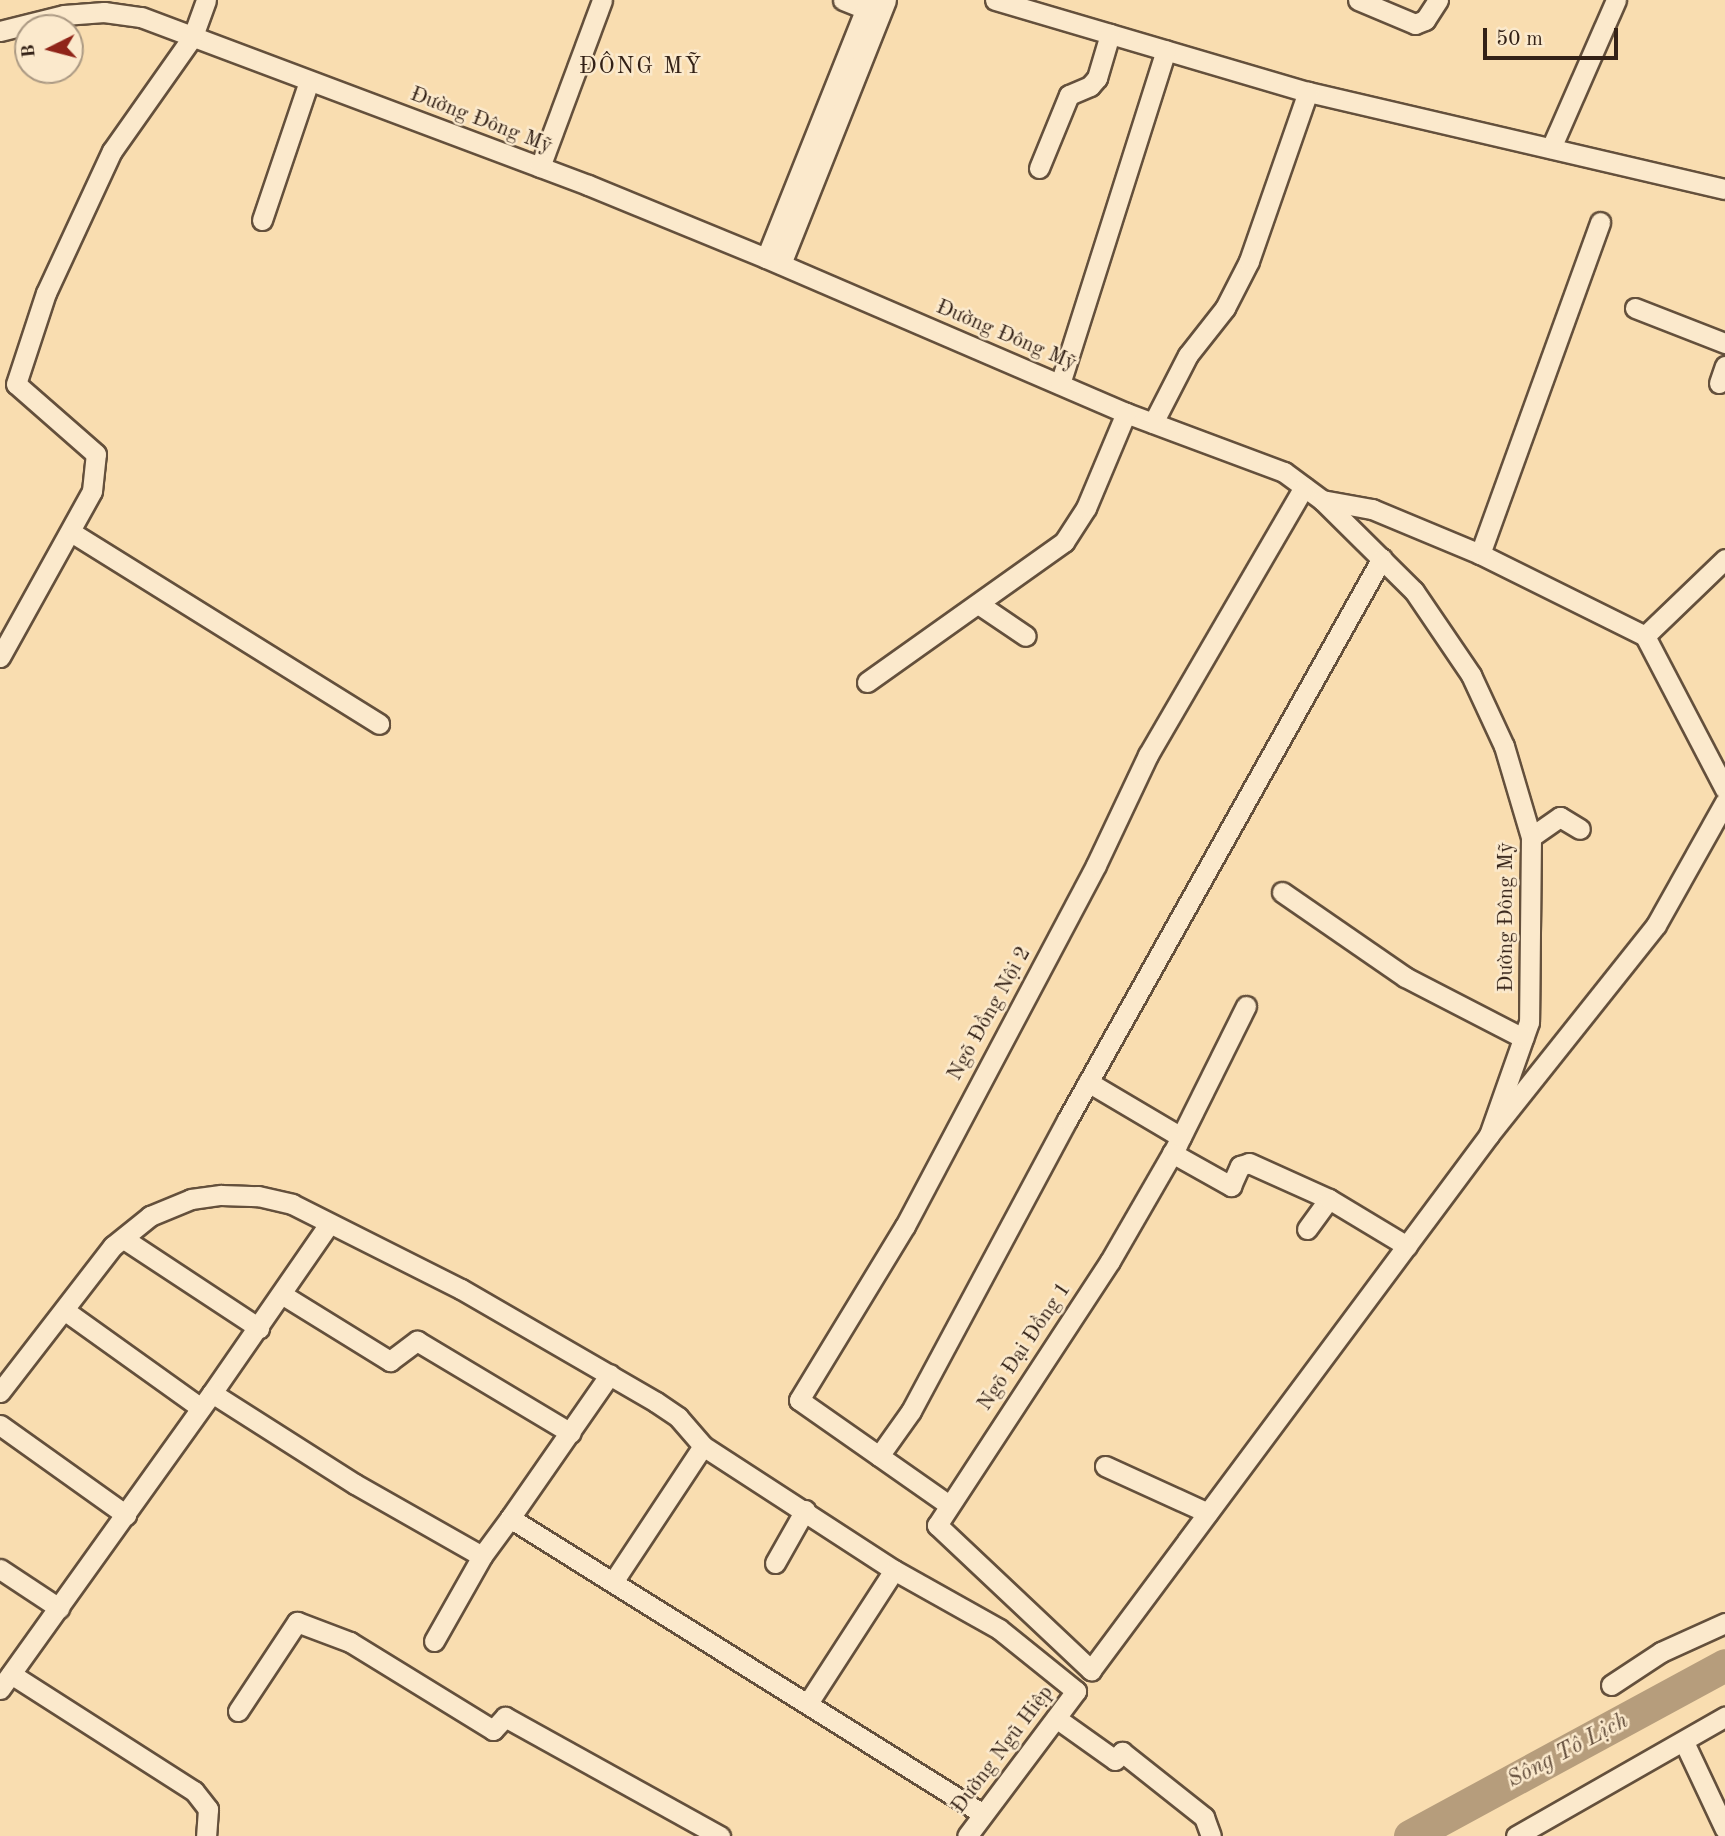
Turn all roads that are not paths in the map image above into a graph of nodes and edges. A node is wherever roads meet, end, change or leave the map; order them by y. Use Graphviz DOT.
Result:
graph roads {
  1 [pos="206,0"];
  2 [pos="602,0"];
  3 [pos="843,0"];
  4 [pos="886,0"];
  5 [pos="995,0"];
  6 [pos="1357,0"];
  7 [pos="1438,0"];
  8 [pos="1616,0"];
  9 [pos="867,5"];
  10 [pos="1050,8"];
  11 [pos="0,31"];
  12 [pos="1110,34"];
  13 [pos="193,36"];
  14 [pos="1166,50"];
  15 [pos="309,81"];
  16 [pos="1308,92"];
  17 [pos="1550,148"];
  18 [pos="540,167"];
  19 [pos="1039,168"];
  20 [pos="1725,189"];
  21 [pos="262,220"];
  22 [pos="1600,222"];
  23 [pos="774,261"];
  24 [pos="1635,308"];
  25 [pos="1725,343"];
  26 [pos="1059,384"];
  27 [pos="1126,413"];
  28 [pos="1153,423"];
  29 [pos="1304,487"];
  30 [pos="1322,500"];
  31 [pos="71,532"];
  32 [pos="1480,554"];
  33 [pos="1382,558"];
  34 [pos="1725,559"];
  35 [pos="981,606"];
  36 [pos="1026,636"];
  37 [pos="1645,636"];
  38 [pos="0,657"];
  39 [pos="867,682"];
  40 [pos="379,723"];
  41 [pos="1725,789"];
  42 [pos="1725,802"];
  43 [pos="1580,829"];
  44 [pos="1531,837"];
  45 [pos="1282,892"];
  46 [pos="1246,1006"];
  47 [pos="1523,1038"];
  48 [pos="1088,1082"];
  49 [pos="1489,1135"];
  50 [pos="1177,1145"];
  51 [pos="1329,1199"];
  52 [pos="329,1224"];
  53 [pos="1307,1229"];
  54 [pos="124,1239"];
  55 [pos="1407,1246"];
  56 [pos="284,1295"];
  57 [pos="65,1310"];
  58 [pos="259,1328"];
  59 [pos="610,1374"];
  60 [pos="0,1392"];
  61 [pos="206,1401"];
  62 [pos="0,1425"];
  63 [pos="571,1433"];
  64 [pos="703,1446"];
  65 [pos="879,1456"];
  66 [pos="1105,1466"];
  67 [pos="949,1505"];
  68 [pos="805,1510"];
  69 [pos="1208,1513"];
  70 [pos="126,1515"];
  71 [pos="510,1518"];
  72 [pos="482,1556"];
  73 [pos="775,1563"];
  74 [pos="0,1569"];
  75 [pos="894,1570"];
  76 [pos="613,1582"];
  77 [pos="59,1608"];
  78 [pos="1725,1623"];
  79 [pos="435,1641"];
  80 [pos="5,1682"];
  81 [pos="1611,1685"];
  82 [pos="808,1703"];
  83 [pos="239,1711"];
  84 [pos="1056,1717"];
  85 [pos="1725,1717"];
  86 [pos="1684,1742"];
  87 [pos="983,1814"];
  88 [pos="1725,1829"];
  89 [pos="206,1836"];
  90 [pos="720,1836"];
  91 [pos="967,1836"];
  92 [pos="1211,1836"];
  93 [pos="1516,1836"];
  1 -- 13 [label="street"];
  2 -- 18 [label="street"];
  3 -- 9 [label="street"];
  4 -- 23 [label="street"];
  5 -- 10 [label="street"];
  6 -- 7 [label="street"];
  8 -- 17 [label="street"];
  9 -- 23 [label="street"];
  10 -- 12 [label="street"];
  11 -- 13 [label="street, Đường Đông Mỹ"];
  12 -- 14 [label="street"];
  12 -- 19 [label="street"];
  13 -- 15 [label="street, Đường Đông Mỹ"];
  13 -- 31 [label="street"];
  14 -- 16 [label="street"];
  14 -- 26 [label="street"];
  15 -- 18 [label="street, Đường Đông Mỹ"];
  15 -- 21 [label="street"];
  16 -- 17 [label="street"];
  16 -- 28 [label="street"];
  17 -- 20 [label="street"];
  18 -- 23 [label="street, Đường Đông Mỹ"];
  22 -- 32 [label="street"];
  23 -- 26 [label="street, Đường Đông Mỹ"];
  24 -- 25 [label="street"];
  26 -- 27 [label="street, Đường Đông Mỹ"];
  27 -- 28 [label="street, Đường Đông Mỹ"];
  27 -- 35 [label="street"];
  28 -- 29 [label="street, Đường Đông Mỹ"];
  29 -- 30 [label="street, Đường Đông Mỹ"];
  29 -- 65 [label="street, Ngõ Đồng Nội 2"];
  30 -- 32 [label="street"];
  30 -- 33 [label="street, Đường Đông Mỹ"];
  31 -- 38 [label="street"];
  31 -- 40 [label="street"];
  32 -- 37 [label="street"];
  33 -- 44 [label="street, Đường Đông Mỹ"];
  33 -- 48 [label="street"];
  34 -- 37 [label="street"];
  35 -- 36 [label="street"];
  35 -- 39 [label="street"];
  37 -- 41 [label="street"];
  42 -- 49 [label="street"];
  43 -- 44 [label="street"];
  44 -- 47 [label="street, Đường Đông Mỹ"];
  45 -- 47 [label="street"];
  46 -- 50 [label="street, Ngõ Đại Đồng 1"];
  47 -- 49 [label="street, Đường Đông Mỹ"];
  48 -- 50 [label="street"];
  48 -- 65 [label="street"];
  49 -- 55 [label="street"];
  50 -- 51 [label="street"];
  50 -- 67 [label="street, Ngõ Đại Đồng 1"];
  51 -- 53 [label="street"];
  51 -- 55 [label="street"];
  52 -- 54 [label="street"];
  52 -- 56 [label="street"];
  52 -- 59 [label="street"];
  54 -- 57 [label="street"];
  54 -- 58 [label="street"];
  55 -- 69 [label="street"];
  56 -- 58 [label="street"];
  56 -- 63 [label="street"];
  57 -- 60 [label="street"];
  57 -- 61 [label="street"];
  58 -- 61 [label="street"];
  59 -- 63 [label="street"];
  59 -- 64 [label="street"];
  61 -- 70 [label="street"];
  61 -- 72 [label="street"];
  62 -- 70 [label="street"];
  63 -- 71 [label="street"];
  64 -- 68 [label="street"];
  64 -- 76 [label="street"];
  65 -- 67 [label="street, Ngõ Đồng Nội 2"];
  66 -- 69 [label="street"];
  67 -- 69 [label="street, Ngõ Đại Đồng 1"];
  68 -- 73 [label="street"];
  68 -- 75 [label="street"];
  70 -- 77 [label="street"];
  71 -- 72 [label="street"];
  71 -- 76 [label="street"];
  72 -- 79 [label="street"];
  74 -- 77 [label="street"];
  75 -- 82 [label="street"];
  75 -- 84 [label="street, Đường Ngũ Hiệp"];
  76 -- 82 [label="street"];
  77 -- 80 [label="street"];
  78 -- 81 [label="street"];
  80 -- 89 [label="street"];
  82 -- 87 [label="street"];
  83 -- 90 [label="street"];
  84 -- 87 [label="street, Đường Ngũ Hiệp"];
  84 -- 92 [label="street"];
  85 -- 86 [label="street"];
  86 -- 88 [label="street"];
  86 -- 93 [label="street"];
  87 -- 91 [label="street, Đường Ngũ Hiệp"];
}
